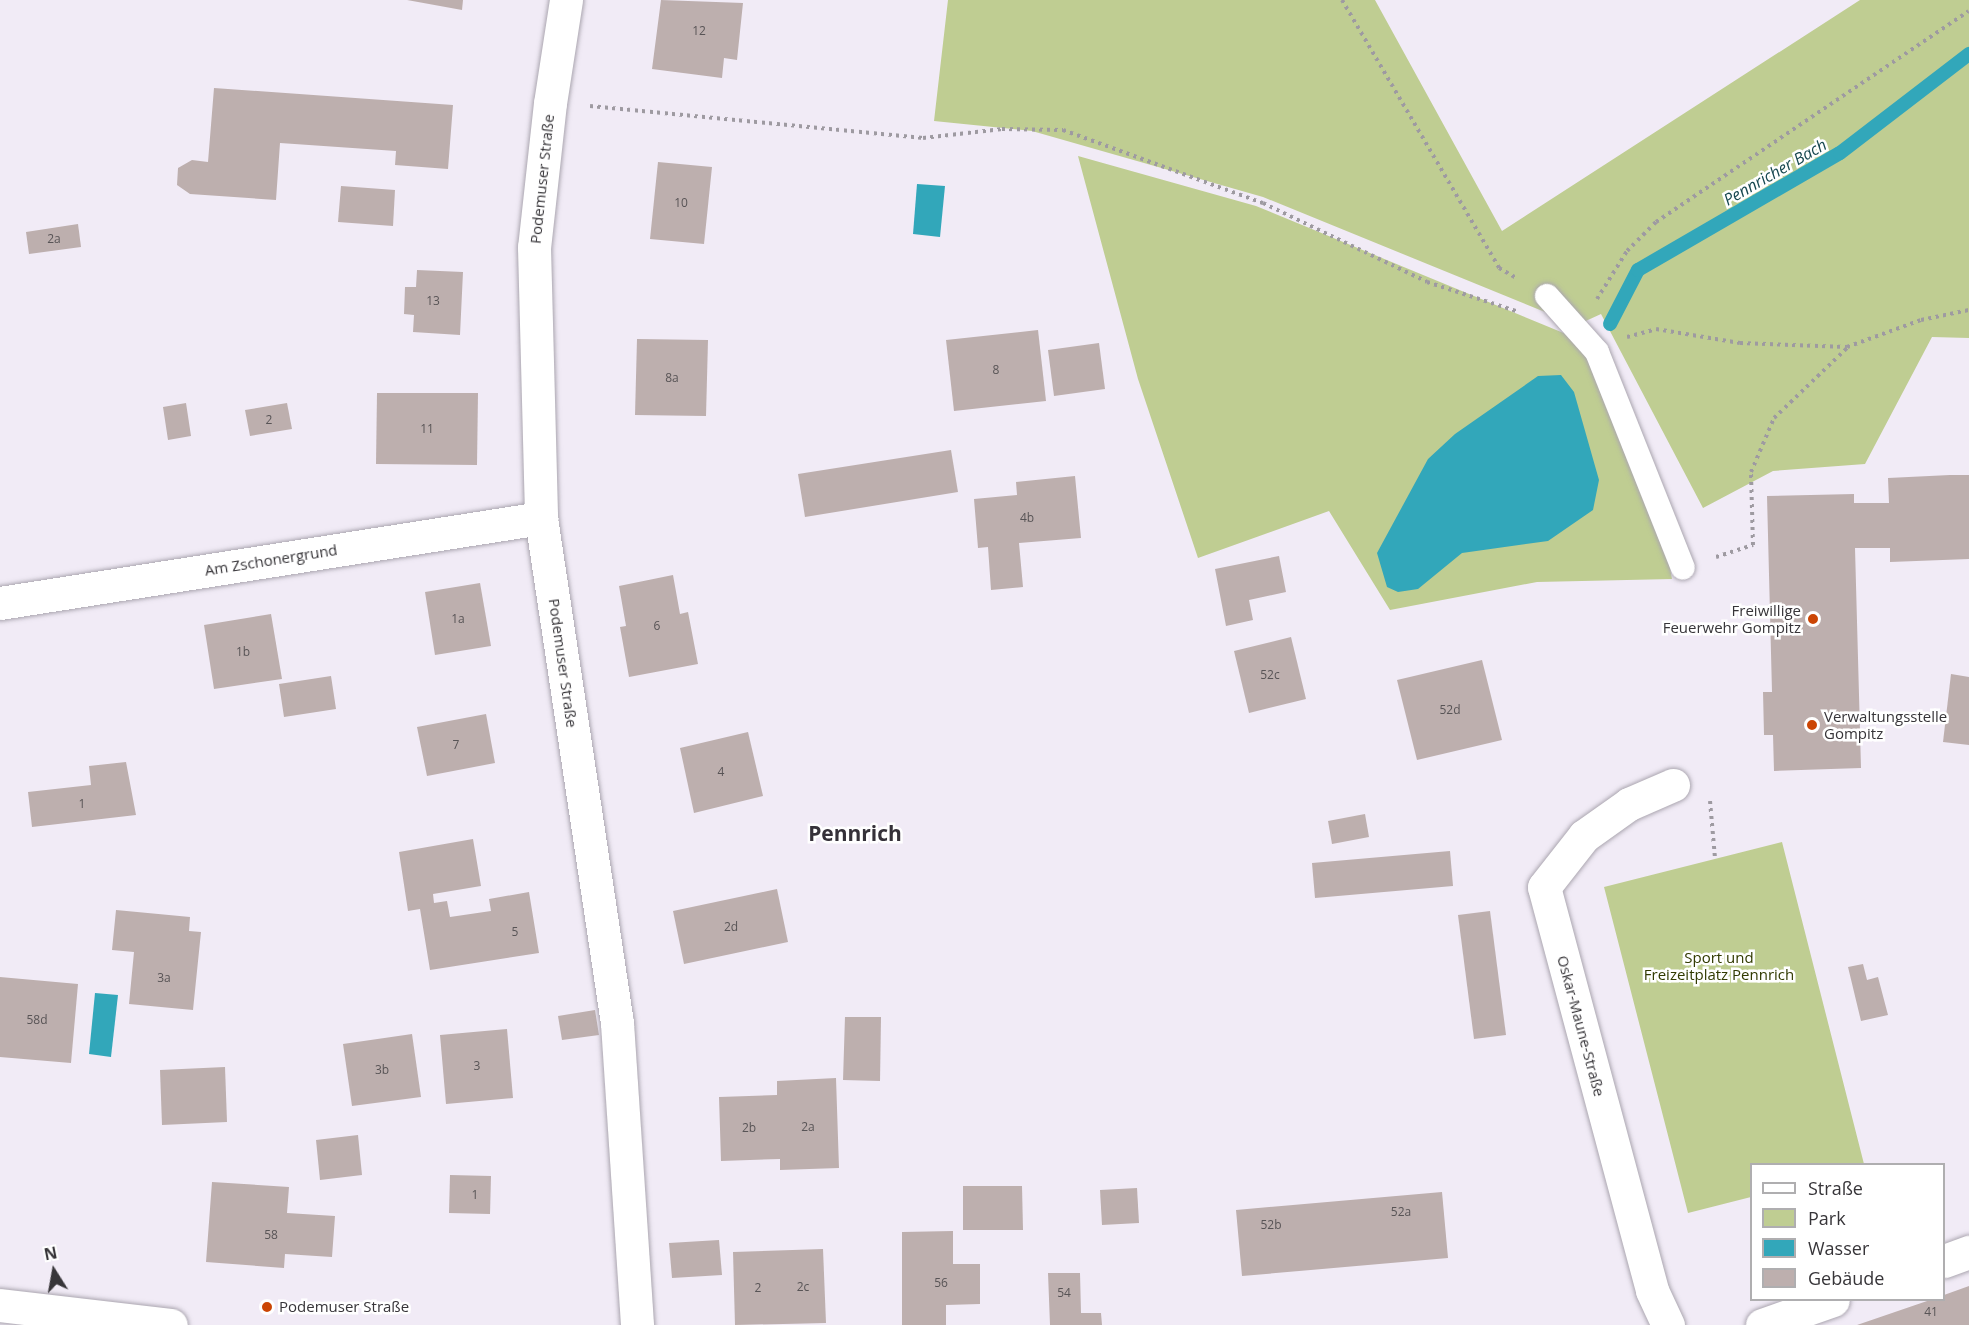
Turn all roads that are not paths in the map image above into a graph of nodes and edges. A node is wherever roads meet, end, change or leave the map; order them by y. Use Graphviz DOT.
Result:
graph roads {
  1 [pos="566,0"];
  2 [pos="1547,296"];
  3 [pos="541,518"];
  4 [pos="1683,568"];
  5 [pos="0,603"];
  6 [pos="1673,785"];
  7 [pos="1969,1252"];
  8 [pos="1945,1261"];
  9 [pos="1828,1301"];
  10 [pos="0,1305"];
  11 [pos="171,1325"];
  12 [pos="637,1325"];
  13 [pos="1668,1325"];
  14 [pos="1762,1325"];
  1 -- 3 [label="street, Podemuser Straße"];
  2 -- 4 [label="lane"];
  3 -- 5 [label="street, Am Zschonergrund"];
  3 -- 12 [label="street, Podemuser Straße"];
  6 -- 13 [label="street, Oskar-Maune-Straße"];
  7 -- 8 [label="street"];
  9 -- 14 [label="street"];
  10 -- 11 [label="street"];
}
